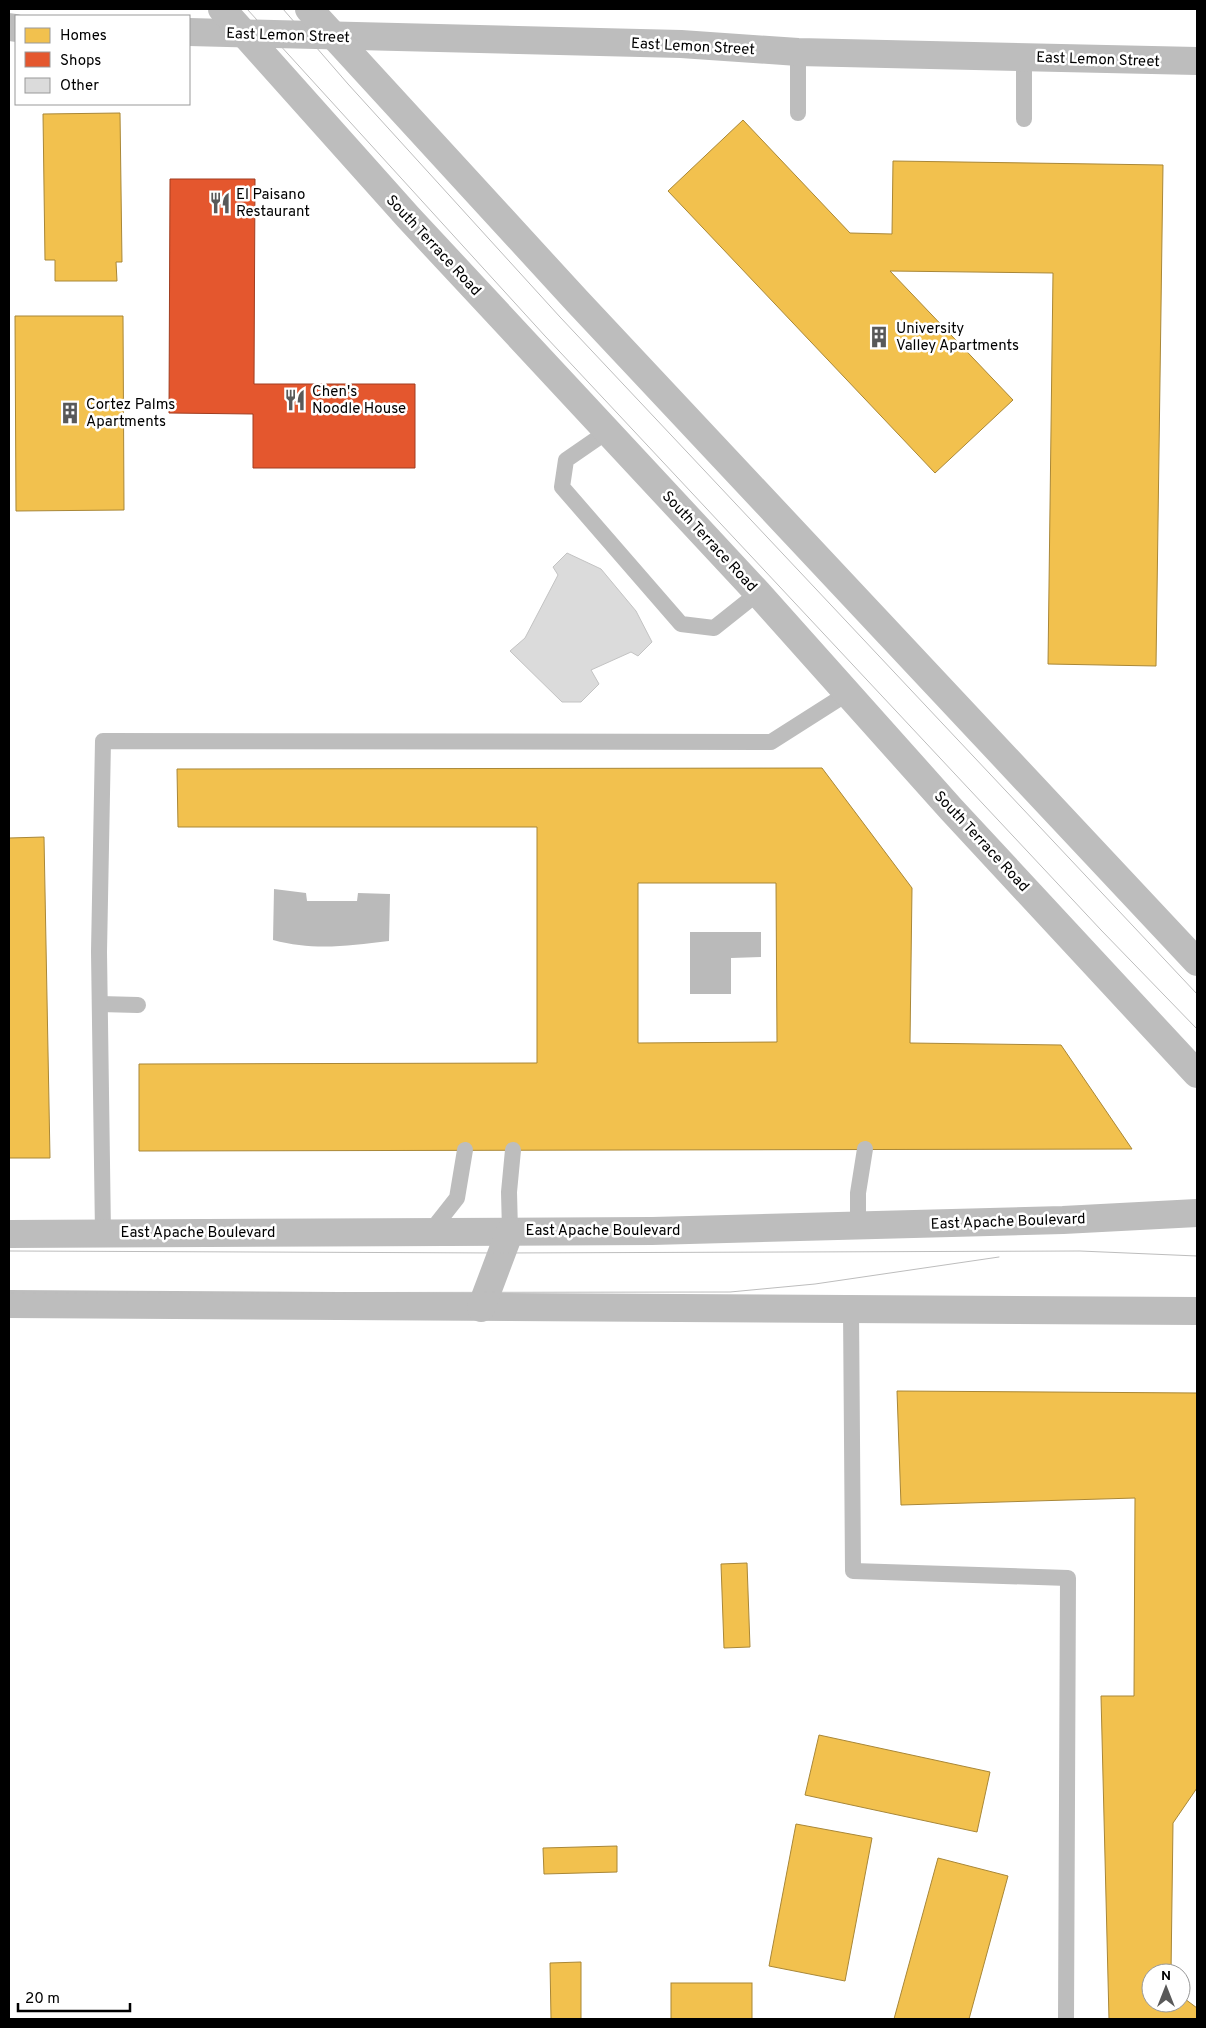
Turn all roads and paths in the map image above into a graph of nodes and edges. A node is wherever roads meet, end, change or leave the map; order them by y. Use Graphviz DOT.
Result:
graph roads {
  1 [pos="222,9"];
  2 [pos="309,9"];
  3 [pos="190,32"];
  4 [pos="244,32"];
  5 [pos="333,36"];
  6 [pos="798,52"];
  7 [pos="1024,57"];
  8 [pos="1197,61"];
  9 [pos="798,113"];
  10 [pos="1024,119"];
  11 [pos="608,432"];
  12 [pos="758,593"];
  13 [pos="848,693"];
  14 [pos="1197,962"];
  15 [pos="100,1004"];
  16 [pos="138,1005"];
  17 [pos="1197,1074"];
  18 [pos="865,1149"];
  19 [pos="465,1150"];
  20 [pos="513,1150"];
  21 [pos="1197,1213"];
  22 [pos="858,1225"];
  23 [pos="431,1231"];
  24 [pos="510,1231"];
  25 [pos="103,1233"];
  26 [pos="9,1234"];
  27 [pos="9,1304"];
  28 [pos="481,1308"];
  29 [pos="851,1309"];
  30 [pos="1197,1311"];
  31 [pos="1066,2019"];
  1 -- 4 [label="street, South Terrace Road"];
  2 -- 5 [label="street"];
  3 -- 4 [label="street, East Lemon Street"];
  4 -- 5 [label="street, East Lemon Street"];
  4 -- 11 [label="street, South Terrace Road"];
  5 -- 6 [label="street, East Lemon Street"];
  5 -- 14 [label="street"];
  6 -- 7 [label="street, East Lemon Street"];
  6 -- 9 [label="lane"];
  7 -- 8 [label="street, East Lemon Street"];
  7 -- 10 [label="lane"];
  11 -- 12 [label="street, South Terrace Road"];
  11 -- 12 [label="lane"];
  12 -- 13 [label="street, South Terrace Road"];
  13 -- 15 [label="lane"];
  13 -- 17 [label="street, South Terrace Road"];
  15 -- 16 [label="lane"];
  15 -- 25 [label="lane"];
  18 -- 22 [label="lane"];
  19 -- 23 [label="lane"];
  20 -- 24 [label="lane"];
  21 -- 22 [label="street, East Apache Boulevard"];
  22 -- 24 [label="street, East Apache Boulevard"];
  23 -- 24 [label="street, East Apache Boulevard"];
  23 -- 25 [label="street, East Apache Boulevard"];
  24 -- 28 [label="street"];
  25 -- 26 [label="street, East Apache Boulevard"];
  27 -- 28 [label="street"];
  28 -- 29 [label="street"];
  29 -- 30 [label="street"];
  29 -- 31 [label="lane"];
}
